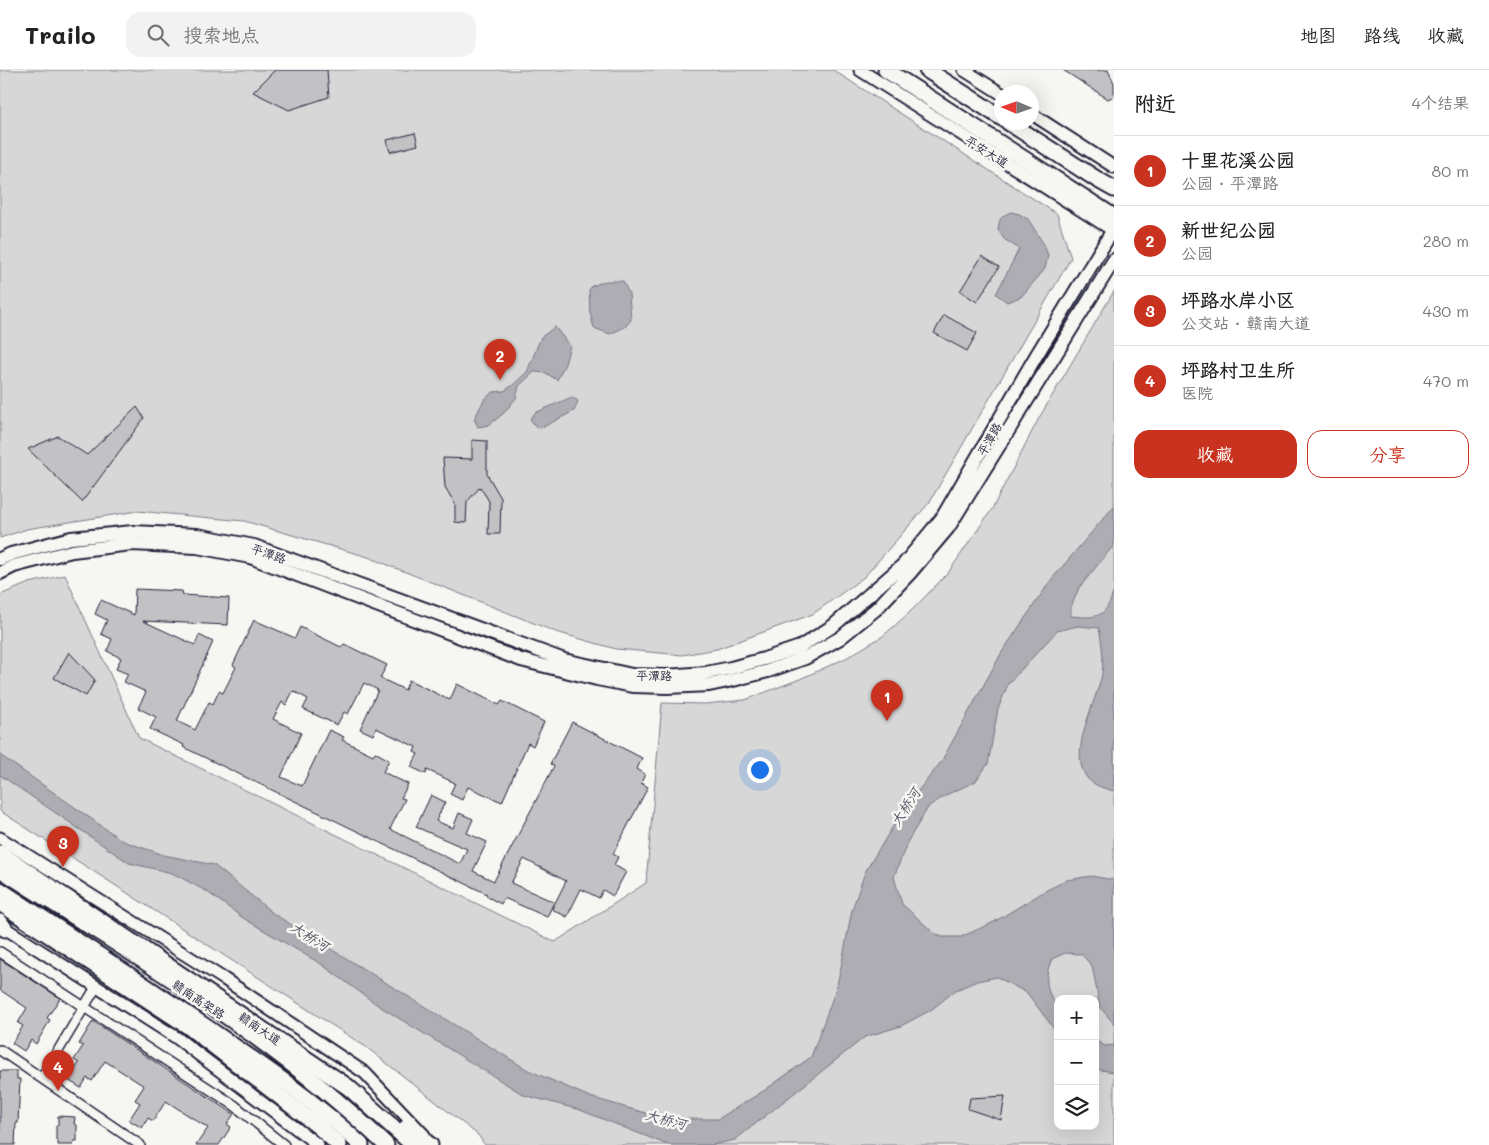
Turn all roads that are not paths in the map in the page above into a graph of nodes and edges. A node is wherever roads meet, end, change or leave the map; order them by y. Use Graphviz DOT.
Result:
graph roads {
  1 [pos="860,70"];
  2 [pos="886,70"];
  3 [pos="927,70"];
  4 [pos="964,70"];
  5 [pos="994,89"];
  6 [pos="994,113"];
  7 [pos="1039,119"];
  8 [pos="1020,130"];
  9 [pos="1114,167"];
  10 [pos="1114,188"];
  11 [pos="1114,227"];
  12 [pos="1114,260"];
  13 [pos="0,559"];
  14 [pos="0,573"];
  15 [pos="0,838"];
  16 [pos="0,853"];
  17 [pos="0,869"];
  18 [pos="0,890"];
  19 [pos="0,903"];
  20 [pos="2,925"];
  21 [pos="0,952"];
  22 [pos="96,987"];
  23 [pos="83,1006"];
  24 [pos="0,1050"];
  25 [pos="42,1078"];
  26 [pos="348,1087"];
  27 [pos="140,1145"];
  28 [pos="284,1145"];
  29 [pos="318,1145"];
  30 [pos="338,1145"];
  31 [pos="361,1145"];
  32 [pos="386,1145"];
  33 [pos="413,1145"];
  34 [pos="432,1145"];
  1 -- 11 [label="street, 平安大道"];
  2 -- 11 [label="main road, 平安大道"];
  3 -- 6 [label="main road"];
  4 -- 5 [label="street"];
  7 -- 9 [label="street"];
  8 -- 10 [label="main road"];
  11 -- 13 [label="main road, 平潭路"];
  12 -- 14 [label="main road, 平潭路"];
  15 -- 34 [label="street"];
  16 -- 26 [label="main road, 赣南大道"];
  17 -- 32 [label="main road, 赣南高架路"];
  18 -- 31 [label="main road, 赣南高架路"];
  19 -- 30 [label="main road"];
  20 -- 22 [label="street"];
  21 -- 23 [label="street"];
  22 -- 23 [label="street"];
  22 -- 29 [label="street"];
  23 -- 25 [label="street"];
  23 -- 28 [label="street"];
  24 -- 25 [label="street"];
  25 -- 27 [label="street"];
  26 -- 33 [label="main road, 赣南大道"];
  26 -- 34 [label="main road"];
}
